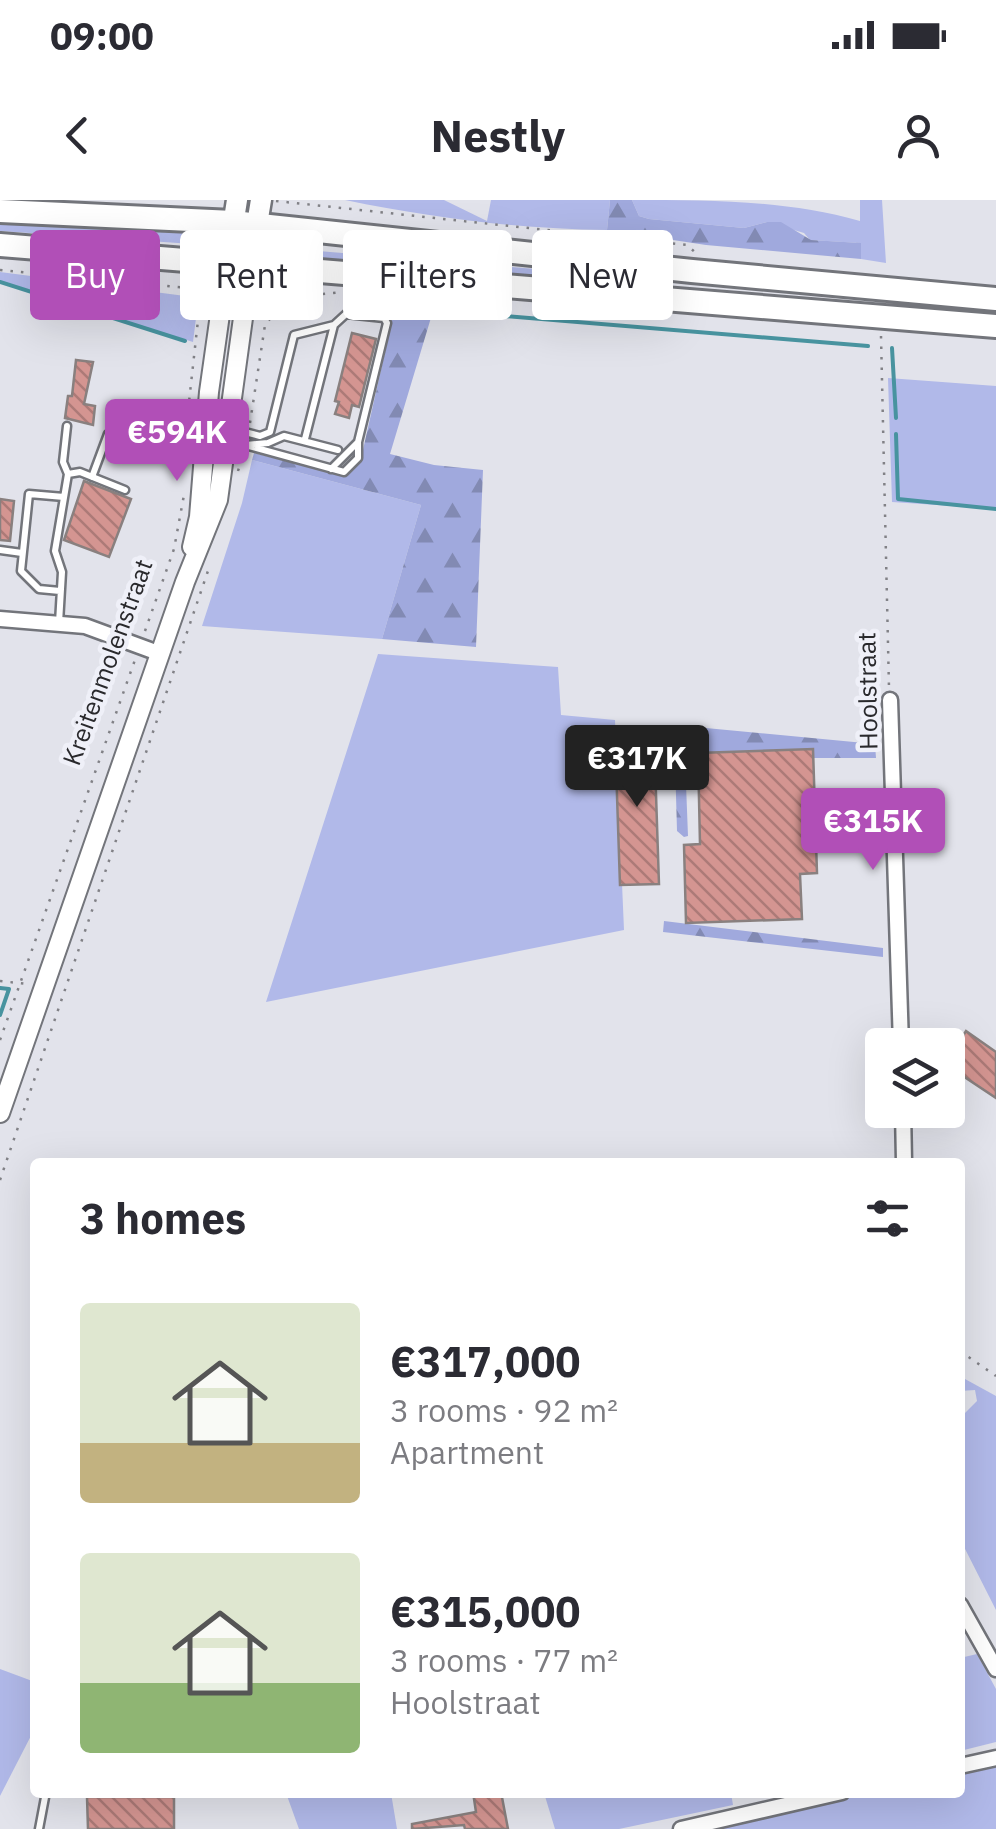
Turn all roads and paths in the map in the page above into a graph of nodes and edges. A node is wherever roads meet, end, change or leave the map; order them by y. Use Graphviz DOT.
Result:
graph roads {
  1 [pos="263,200"];
  2 [pos="295,201"];
  3 [pos="0,211"];
  4 [pos="235,211"];
  5 [pos="257,224"];
  6 [pos="254,230"];
  7 [pos="0,245"];
  8 [pos="702,258"];
  9 [pos="180,261"];
  10 [pos="0,270"];
  11 [pos="323,273"];
  12 [pos="996,299"];
  13 [pos="225,320"];
  14 [pos="237,320"];
  15 [pos="334,325"];
  16 [pos="996,326"];
  17 [pos="881,335"];
  18 [pos="67,426"];
  19 [pos="108,434"];
  20 [pos="234,438"];
  21 [pos="304,439"];
  22 [pos="196,443"];
  23 [pos="338,450"];
  24 [pos="68,474"];
  25 [pos="92,477"];
  26 [pos="125,490"];
  27 [pos="185,492"];
  28 [pos="64,497"];
  29 [pos="0,550"];
  30 [pos="22,554"];
  31 [pos="212,557"];
  32 [pos="185,582"];
  33 [pos="60,591"];
  34 [pos="0,619"];
  35 [pos="59,624"];
  36 [pos="140,646"];
  37 [pos="161,654"];
  38 [pos="890,700"];
  39 [pos="0,981"];
  40 [pos="20,983"];
  41 [pos="46,985"];
  42 [pos="900,1028"];
  43 [pos="0,1040"];
  44 [pos="0,1113"];
  45 [pos="903,1128"];
  46 [pos="904,1158"];
  47 [pos="0,1180"];
  48 [pos="965,1354"];
  49 [pos="996,1376"];
  50 [pos="965,1614"];
  51 [pos="996,1669"];
  52 [pos="996,1758"];
  53 [pos="965,1765"];
  54 [pos="45,1798"];
  55 [pos="816,1798"];
  56 [pos="41,1828"];
  57 [pos="681,1829"];
  1 -- 2 [label="path"];
  1 -- 5 [label="main road"];
  2 -- 8 [label="path"];
  3 -- 4 [label="main road"];
  4 -- 5 [label="main road"];
  5 -- 6 [label="main road"];
  5 -- 12 [label="main road"];
  7 -- 9 [label="main road"];
  10 -- 22 [label="path"];
  11 -- 16 [label="main road"];
  13 -- 22 [label="street, Kreitenmolenstraat"];
  14 -- 20 [label="street, Kreitenmolenstraat"];
  15 -- 20 [label="lane"];
  15 -- 20 [label="lane"];
  15 -- 21 [label="lane"];
  17 -- 38 [label="path, Hoolstraat"];
  18 -- 24 [label="lane"];
  19 -- 25 [label="lane"];
  20 -- 21 [label="lane"];
  20 -- 22 [label="lane"];
  20 -- 22 [label="lane"];
  20 -- 32 [label="street, Kreitenmolenstraat"];
  21 -- 23 [label="lane"];
  22 -- 32 [label="street, Kreitenmolenstraat"];
  24 -- 25 [label="lane"];
  24 -- 28 [label="lane"];
  25 -- 26 [label="lane"];
  27 -- 36 [label="path, Kreitenmolenstraat"];
  28 -- 30 [label="lane"];
  28 -- 33 [label="lane"];
  29 -- 30 [label="lane"];
  30 -- 33 [label="lane"];
  31 -- 47 [label="path"];
  32 -- 37 [label="street, Kreitenmolenstraat"];
  33 -- 35 [label="lane"];
  34 -- 35 [label="street"];
  35 -- 36 [label="street"];
  36 -- 37 [label="street"];
  36 -- 40 [label="path, Kreitenmolenstraat"];
  37 -- 41 [label="street, Kreitenmolenstraat"];
  38 -- 42 [label="street, Hoolstraat"];
  39 -- 40 [label="path"];
  40 -- 41 [label="path"];
  40 -- 43 [label="path, Kreitenmolenstraat"];
  41 -- 44 [label="street, Kreitenmolenstraat"];
  45 -- 46 [label="street"];
  48 -- 49 [label="path"];
  50 -- 51 [label="street"];
  52 -- 53 [label="street"];
  54 -- 56 [label="lane"];
  55 -- 57 [label="street"];
}
